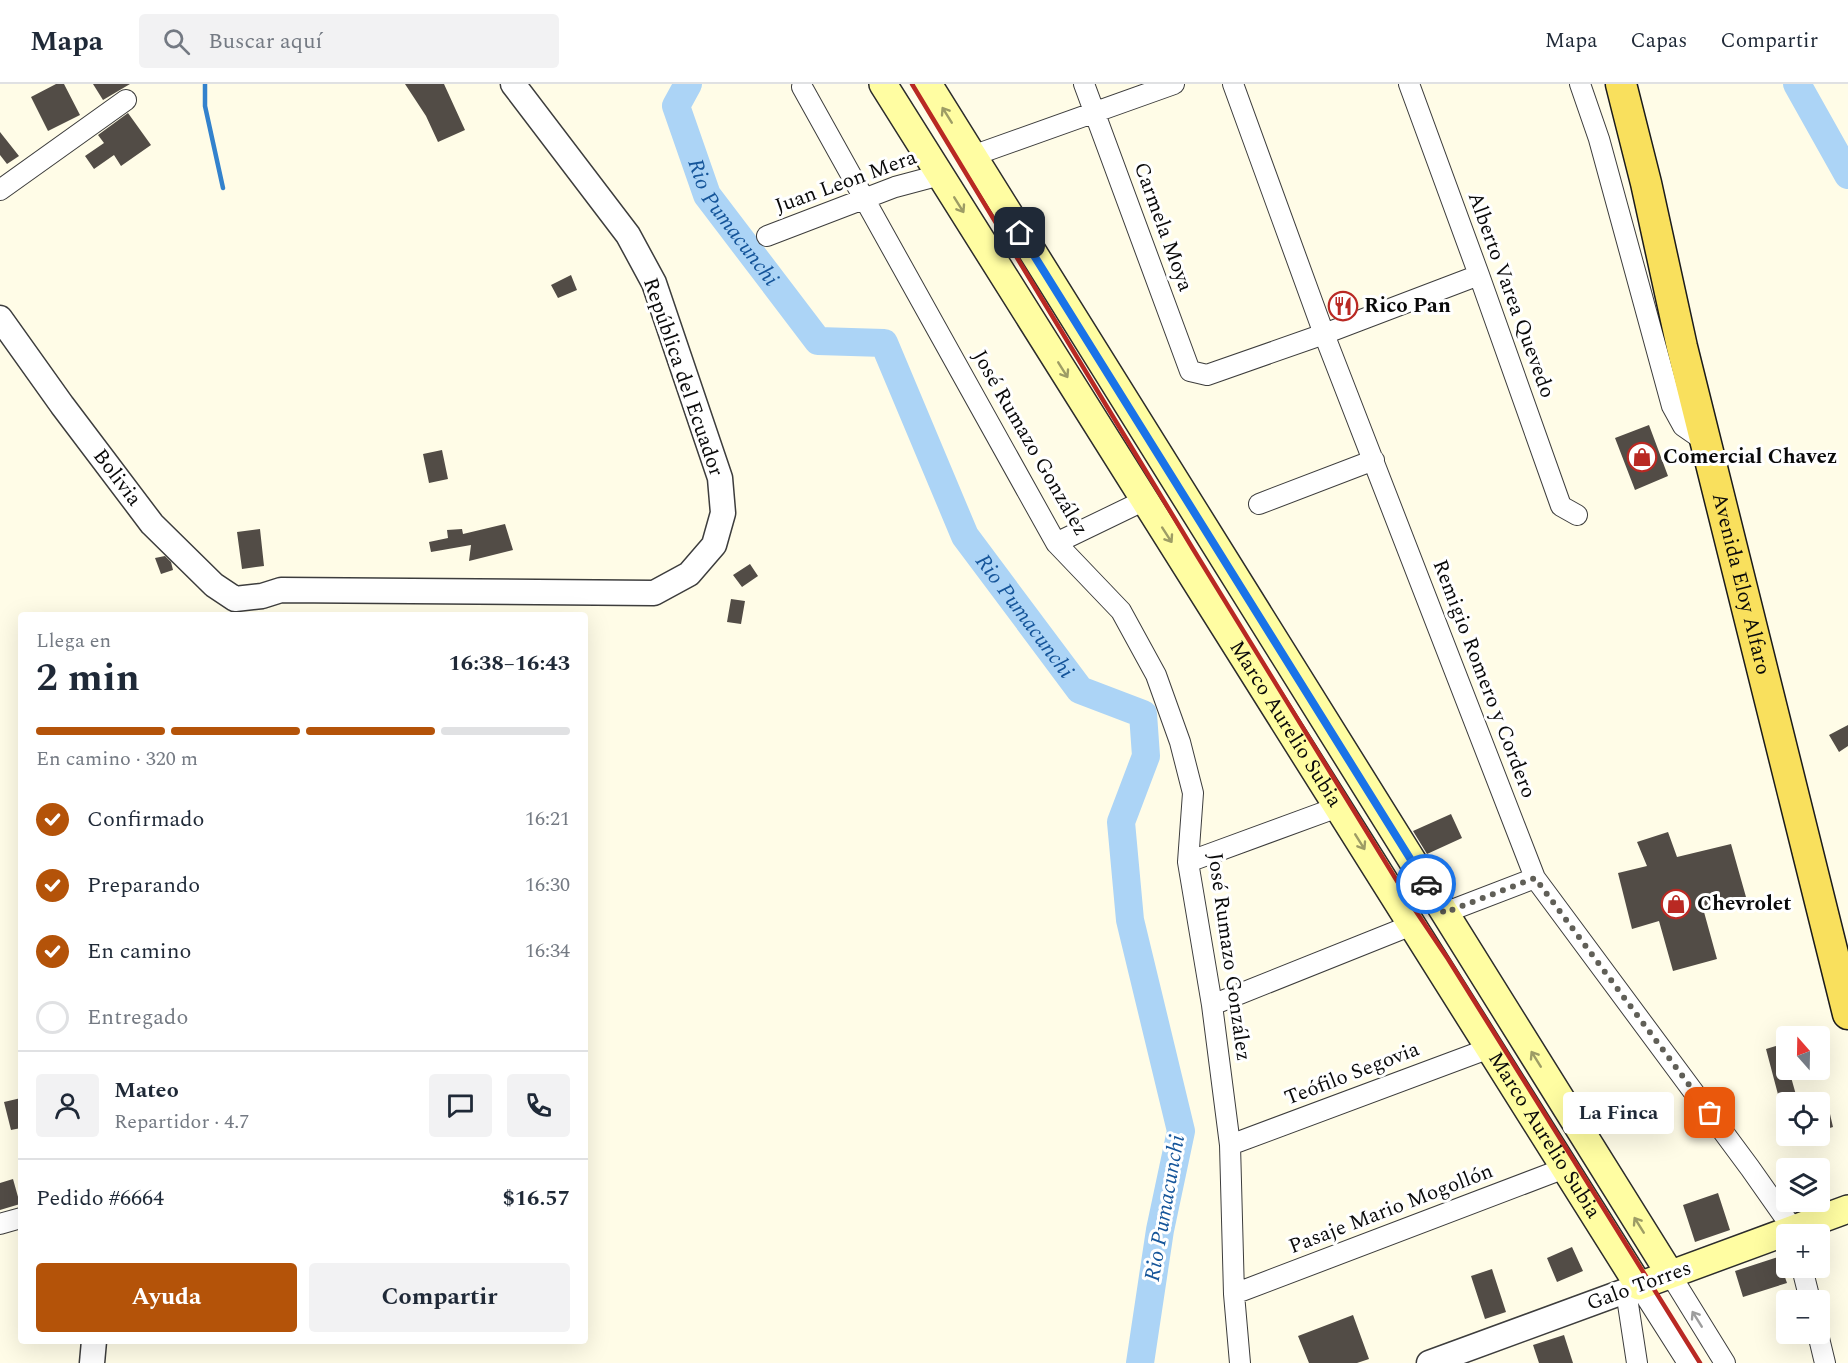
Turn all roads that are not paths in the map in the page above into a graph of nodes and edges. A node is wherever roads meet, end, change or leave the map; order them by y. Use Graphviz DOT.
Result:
graph roads {
  1 [pos="513,84"];
  2 [pos="883,84"];
  3 [pos="927,84"];
  4 [pos="1084,84"];
  5 [pos="1174,84"];
  6 [pos="1233,84"];
  7 [pos="1409,84"];
  8 [pos="1580,84"];
  9 [pos="1621,84"];
  10 [pos="802,87"];
  11 [pos="126,100"];
  12 [pos="1095,112"];
  13 [pos="972,156"];
  14 [pos="940,175"];
  15 [pos="0,190"];
  16 [pos="864,200"];
  17 [pos="767,236"];
  18 [pos="1479,274"];
  19 [pos="0,318"];
  20 [pos="1324,334"];
  21 [pos="1706,442"];
  22 [pos="1374,460"];
  23 [pos="1144,500"];
  24 [pos="1259,504"];
  25 [pos="1577,515"];
  26 [pos="1056,543"];
  27 [pos="259,606"];
  28 [pos="1338,807"];
  29 [pos="1188,862"];
  30 [pos="1535,878"];
  31 [pos="1444,913"];
  32 [pos="1412,925"];
  33 [pos="1212,1005"];
  34 [pos="1848,1014"];
  35 [pos="1490,1048"];
  36 [pos="1230,1145"];
  37 [pos="1565,1168"];
  38 [pos="1848,1209"];
  39 [pos="18,1219"];
  40 [pos="0,1224"];
  41 [pos="1788,1224"];
  42 [pos="1813,1224"];
  43 [pos="1776,1238"];
  44 [pos="1670,1274"];
  45 [pos="1633,1288"];
  46 [pos="1234,1294"];
  47 [pos="94,1344"];
  48 [pos="1820,1344"];
  49 [pos="92,1363"];
  50 [pos="1240,1363"];
  51 [pos="1429,1363"];
  52 [pos="1637,1363"];
  53 [pos="1688,1363"];
  54 [pos="1725,1363"];
  55 [pos="1825,1363"];
  1 -- 27 [label="street, República del Ecuador"];
  2 -- 14 [label="main road, Marco Aurelio Subia"];
  13 -- 3 [label="main road, Marco Aurelio Subia, one-way"];
  4 -- 12 [label="street, Carmela Moya"];
  5 -- 12 [label="street"];
  6 -- 20 [label="street, Remigio Romero y Cordero"];
  7 -- 18 [label="street, Alberto Varea Quevedo"];
  8 -- 21 [label="street"];
  9 -- 21 [label="main road, Avenida Eloy Alfaro"];
  10 -- 16 [label="street, José Rumazo González"];
  11 -- 15 [label="street"];
  12 -- 13 [label="street"];
  12 -- 20 [label="street, Carmela Moya"];
  13 -- 31 [label="main road, Marco Aurelio Subia"];
  14 -- 16 [label="street, Juan Leon Mera"];
  14 -- 23 [label="main road, Marco Aurelio Subia, one-way"];
  16 -- 17 [label="street, Juan Leon Mera"];
  16 -- 26 [label="street, José Rumazo González"];
  18 -- 20 [label="street"];
  18 -- 25 [label="street, Alberto Varea Quevedo"];
  19 -- 27 [label="street, Bolivia"];
  20 -- 22 [label="street, Remigio Romero y Cordero"];
  21 -- 34 [label="main road, Avenida Eloy Alfaro"];
  22 -- 24 [label="street"];
  22 -- 30 [label="street, Remigio Romero y Cordero"];
  23 -- 26 [label="street"];
  23 -- 28 [label="main road, Marco Aurelio Subia, one-way"];
  26 -- 29 [label="street, José Rumazo González"];
  28 -- 29 [label="street"];
  28 -- 32 [label="main road, Marco Aurelio Subia, one-way"];
  29 -- 33 [label="street, José Rumazo González"];
  30 -- 31 [label="street"];
  30 -- 41 [label="street, Remigio Romero y Cordero"];
  44 -- 31 [label="main road, Marco Aurelio Subia, one-way"];
  32 -- 33 [label="street"];
  32 -- 35 [label="main road, Marco Aurelio Subia"];
  33 -- 36 [label="street, José Rumazo González"];
  35 -- 36 [label="street, Teófilo Segovia"];
  35 -- 37 [label="main road, Marco Aurelio Subia"];
  36 -- 46 [label="street, José Rumazo González"];
  37 -- 45 [label="main road, Marco Aurelio Subia"];
  37 -- 46 [label="street, Pasaje Mario Mogollón"];
  38 -- 42 [label="main road, Galo Torres"];
  39 -- 40 [label="street"];
  43 -- 44 [label="main road, Galo Torres"];
  44 -- 45 [label="main road, Galo Torres"];
  54 -- 44 [label="street, Marco Aurelio Subia, one-way"];
  45 -- 51 [label="street, Galo Torres"];
  45 -- 52 [label="street"];
  45 -- 53 [label="street, Marco Aurelio Subia"];
  46 -- 50 [label="street, José Rumazo González"];
  47 -- 49 [label="street"];
  48 -- 55 [label="street"];
}
